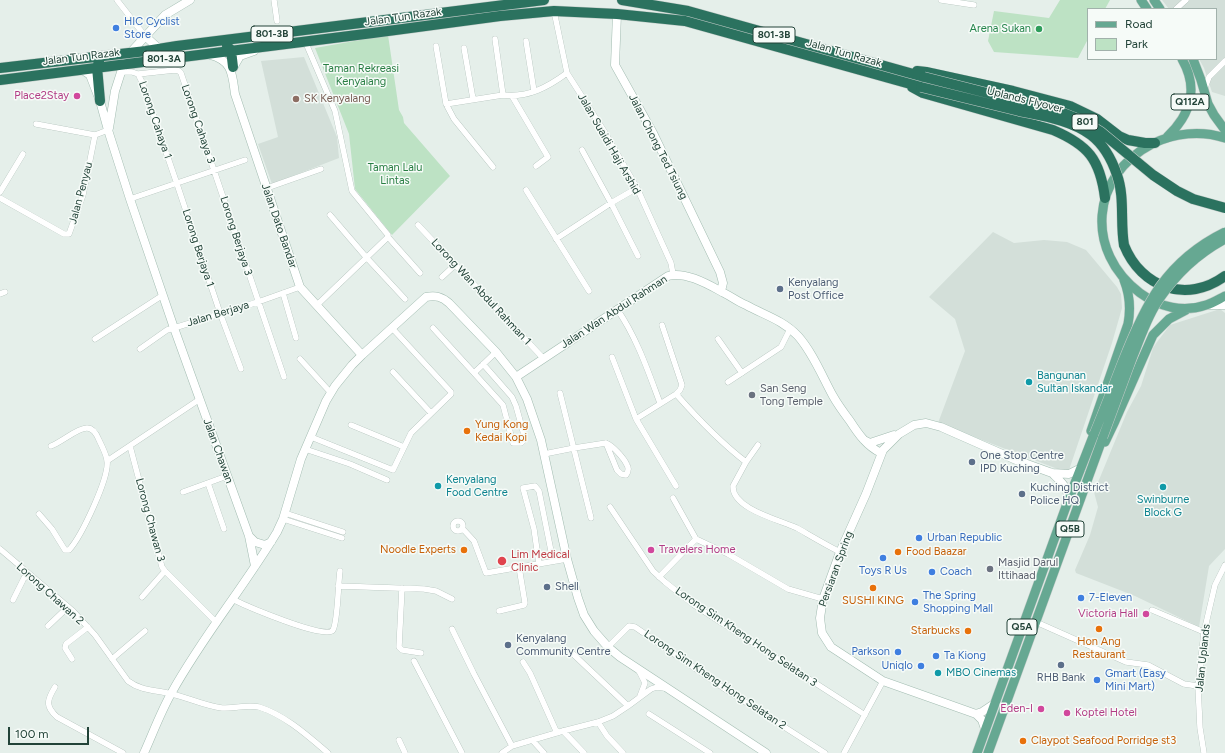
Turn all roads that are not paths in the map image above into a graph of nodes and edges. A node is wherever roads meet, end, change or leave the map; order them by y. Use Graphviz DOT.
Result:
graph roads {
  1 [pos="117,0"];
  2 [pos="190,0"];
  3 [pos="274,0"];
  4 [pos="544,0"];
  5 [pos="622,0"];
  6 [pos="941,0"];
  7 [pos="1186,0"];
  8 [pos="974,5"];
  9 [pos="1177,8"];
  10 [pos="554,11"];
  11 [pos="617,14"];
  12 [pos="277,20"];
  13 [pos="145,36"];
  14 [pos="495,39"];
  15 [pos="305,41"];
  16 [pos="526,41"];
  17 [pos="270,45"];
  18 [pos="436,46"];
  19 [pos="464,48"];
  20 [pos="162,49"];
  21 [pos="231,50"];
  22 [pos="146,51"];
  23 [pos="130,53"];
  24 [pos="205,54"];
  25 [pos="106,56"];
  26 [pos="1182,60"];
  27 [pos="1194,62"];
  28 [pos="1224,64"];
  29 [pos="0,68"];
  30 [pos="97,68"];
  31 [pos="122,68"];
  32 [pos="80,69"];
  33 [pos="1216,70"];
  34 [pos="903,71"];
  35 [pos="233,72"];
  36 [pos="567,73"];
  37 [pos="138,74"];
  38 [pos="0,80"];
  39 [pos="898,80"];
  40 [pos="923,82"];
  41 [pos="534,91"];
  42 [pos="1204,92"];
  43 [pos="503,95"];
  44 [pos="512,96"];
  45 [pos="473,99"];
  46 [pos="101,104"];
  47 [pos="446,104"];
  48 [pos="112,107"];
  49 [pos="36,124"];
  50 [pos="108,130"];
  51 [pos="1225,130"];
  52 [pos="95,135"];
  53 [pos="1225,138"];
  54 [pos="1160,141"];
  55 [pos="582,150"];
  56 [pos="22,154"];
  57 [pos="245,160"];
  58 [pos="536,166"];
  59 [pos="493,167"];
  60 [pos="321,169"];
  61 [pos="214,171"];
  62 [pos="178,184"];
  63 [pos="267,188"];
  64 [pos="637,188"];
  65 [pos="526,190"];
  66 [pos="0,192"];
  67 [pos="0,198"];
  68 [pos="1105,198"];
  69 [pos="130,199"];
  70 [pos="611,203"];
  71 [pos="1225,208"];
  72 [pos="330,215"];
  73 [pos="418,225"];
  74 [pos="1225,232"];
  75 [pos="388,237"];
  76 [pos="556,239"];
  77 [pos="1225,239"];
  78 [pos="638,256"];
  79 [pos="366,258"];
  80 [pos="455,265"];
  81 [pos="420,273"];
  82 [pos="673,274"];
  83 [pos="1225,276"];
  84 [pos="442,277"];
  85 [pos="722,277"];
  86 [pos="1124,278"];
  87 [pos="300,287"];
  88 [pos="718,290"];
  89 [pos="589,291"];
  90 [pos="282,293"];
  91 [pos="163,295"];
  92 [pos="1225,296"];
  93 [pos="405,300"];
  94 [pos="737,300"];
  95 [pos="258,302"];
  96 [pos="317,305"];
  97 [pos="1206,305"];
  98 [pos="1225,306"];
  99 [pos="1191,308"];
  100 [pos="617,309"];
  101 [pos="220,312"];
  102 [pos="662,325"];
  103 [pos="174,328"];
  104 [pos="392,328"];
  105 [pos="433,328"];
  106 [pos="790,329"];
  107 [pos="296,338"];
  108 [pos="95,339"];
  109 [pos="718,339"];
  110 [pos="140,349"];
  111 [pos="496,352"];
  112 [pos="362,355"];
  113 [pos="544,358"];
  114 [pos="612,358"];
  115 [pos="300,360"];
  116 [pos="483,364"];
  117 [pos="241,369"];
  118 [pos="393,372"];
  119 [pos="474,373"];
  120 [pos="742,373"];
  121 [pos="284,377"];
  122 [pos="516,377"];
  123 [pos="728,382"];
  124 [pos="331,393"];
  125 [pos="560,393"];
  126 [pos="676,394"];
  127 [pos="200,400"];
  128 [pos="660,403"];
  129 [pos="432,413"];
  130 [pos="636,419"];
  131 [pos="351,425"];
  132 [pos="899,434"];
  133 [pos="1099,435"];
  134 [pos="311,437"];
  135 [pos="865,442"];
  136 [pos="606,443"];
  137 [pos="758,445"];
  138 [pos="52,446"];
  139 [pos="130,446"];
  140 [pos="404,447"];
  141 [pos="574,448"];
  142 [pos="305,450"];
  143 [pos="1088,451"];
  144 [pos="881,453"];
  145 [pos="544,454"];
  146 [pos="1097,454"];
  147 [pos="107,461"];
  148 [pos="746,462"];
  149 [pos="1081,468"];
  150 [pos="1052,473"];
  151 [pos="227,476"];
  152 [pos="871,479"];
  153 [pos="387,480"];
  154 [pos="208,483"];
  155 [pos="676,486"];
  156 [pos="183,492"];
  157 [pos="673,498"];
  158 [pos="1068,501"];
  159 [pos="610,507"];
  160 [pos="40,514"];
  161 [pos="284,516"];
  162 [pos="590,518"];
  163 [pos="462,528"];
  164 [pos="224,529"];
  165 [pos="343,535"];
  166 [pos="249,536"];
  167 [pos="696,539"];
  168 [pos="271,542"];
  169 [pos="0,549"];
  170 [pos="840,552"];
  171 [pos="567,559"];
  172 [pos="553,562"];
  173 [pos="540,564"];
  174 [pos="1225,565"];
  175 [pos="255,566"];
  176 [pos="518,567"];
  177 [pos="165,571"];
  178 [pos="340,571"];
  179 [pos="30,575"];
  180 [pos="659,577"];
  181 [pos="338,586"];
  182 [pos="402,588"];
  183 [pos="142,598"];
  184 [pos="232,599"];
  185 [pos="823,599"];
  186 [pos="13,600"];
  187 [pos="452,600"];
  188 [pos="68,607"];
  189 [pos="1152,610"];
  190 [pos="499,611"];
  191 [pos="216,622"];
  192 [pos="1036,622"];
  193 [pos="48,626"];
  194 [pos="88,627"];
  195 [pos="452,629"];
  196 [pos="145,631"];
  197 [pos="1204,632"];
  198 [pos="608,647"];
  199 [pos="421,653"];
  200 [pos="573,654"];
  201 [pos="72,659"];
  202 [pos="112,659"];
  203 [pos="414,661"];
  204 [pos="524,662"];
  205 [pos="639,670"];
  206 [pos="883,681"];
  207 [pos="55,686"];
  208 [pos="1198,686"];
  209 [pos="667,688"];
  210 [pos="171,694"];
  211 [pos="638,700"];
  212 [pos="994,704"];
  213 [pos="628,706"];
  214 [pos="649,714"];
  215 [pos="976,714"];
  216 [pos="865,715"];
  217 [pos="598,722"];
  218 [pos="985,730"];
  219 [pos="563,731"];
  220 [pos="557,733"];
  221 [pos="398,740"];
  222 [pos="533,741"];
  223 [pos="512,746"];
  224 [pos="762,752"];
  225 [pos="124,753"];
  226 [pos="144,753"];
  227 [pos="328,753"];
  228 [pos="405,753"];
  229 [pos="462,753"];
  230 [pos="502,753"];
  231 [pos="544,753"];
  232 [pos="584,753"];
  233 [pos="623,753"];
  234 [pos="710,753"];
  235 [pos="825,753"];
  236 [pos="844,753"];
  237 [pos="977,753"];
  238 [pos="988,753"];
  239 [pos="1204,753"];
  1 -- 13 [label="street"];
  2 -- 13 [label="street"];
  3 -- 12 [label="street"];
  4 -- 20 [label="highway, Jalan Tun Razak / 801-3B"];
  5 -- 34 [label="highway, Jalan Tun Razak / 801-3B"];
  6 -- 8 [label="street"];
  7 -- 9 [label="street"];
  10 -- 11 [label="highway, Jalan Tun Razak / 801-3A"];
  10 -- 15 [label="highway, Jalan Tun Razak / 801-3A"];
  10 -- 36 [label="street, Jalan Suaidi Haji Arshid"];
  11 -- 39 [label="highway, Jalan Tun Razak / 801-3A"];
  11 -- 85 [label="street, Jalan Chong Ted Tsiung"];
  13 -- 20 [label="street"];
  13 -- 23 [label="street"];
  14 -- 43 [label="street"];
  15 -- 17 [label="highway, Jalan Tun Razak / 801-3A"];
  15 -- 75 [label="street"];
  16 -- 41 [label="street"];
  17 -- 21 [label="highway, Jalan Tun Razak / 801-3A"];
  17 -- 35 [label="street"];
  18 -- 47 [label="street"];
  19 -- 45 [label="street"];
  20 -- 22 [label="highway, Jalan Tun Razak / 801-3B"];
  21 -- 22 [label="highway"];
  21 -- 24 [label="highway, Jalan Tun Razak / 801-3A"];
  21 -- 35 [label="highway"];
  22 -- 23 [label="highway, Jalan Tun Razak / 801-3B"];
  23 -- 25 [label="highway, Jalan Tun Razak / 801-3B"];
  24 -- 31 [label="highway, Jalan Tun Razak / 801-3A"];
  24 -- 35 [label="street"];
  25 -- 29 [label="highway, Jalan Tun Razak / 801-3B"];
  25 -- 30 [label="highway"];
  26 -- 54 [label="main road, Q112A"];
  27 -- 33 [label="street"];
  27 -- 42 [label="main road"];
  28 -- 33 [label="street"];
  30 -- 31 [label="highway, Jalan Tun Razak / 801-3A"];
  30 -- 32 [label="highway, Jalan Tun Razak / 801-3A"];
  30 -- 46 [label="highway"];
  31 -- 37 [label="street, Lorong Cahaya 1"];
  31 -- 48 [label="street"];
  32 -- 38 [label="highway, Jalan Tun Razak / 801-3A"];
  32 -- 46 [label="street"];
  33 -- 42 [label="street"];
  34 -- 40 [label="highway, Jalan Tun Razak / 801-3B"];
  34 -- 54 [label="highway"];
  35 -- 63 [label="street, Jalan Dato Bandar"];
  36 -- 41 [label="street"];
  36 -- 64 [label="street, Jalan Suaidi Haji Arshid"];
  37 -- 61 [label="street, Lorong Cahaya 3"];
  37 -- 62 [label="street, Lorong Cahaya 1"];
  39 -- 40 [label="highway, Jalan Tun Razak / 801-3A"];
  39 -- 68 [label="highway"];
  40 -- 71 [label="highway, Uplands Flyover / 801, bridge"];
  40 -- 83 [label="highway, Uplands Flyover / 801, bridge"];
  41 -- 44 [label="street"];
  42 -- 51 [label="main road"];
  43 -- 44 [label="street"];
  43 -- 45 [label="street"];
  44 -- 58 [label="street"];
  45 -- 47 [label="street"];
  46 -- 48 [label="street"];
  46 -- 50 [label="street, Jalan Chawan"];
  47 -- 59 [label="street"];
  48 -- 50 [label="street"];
  49 -- 52 [label="street"];
  50 -- 52 [label="street"];
  50 -- 69 [label="street, Jalan Chawan"];
  52 -- 67 [label="street, Jalan Penyau"];
  53 -- 54 [label="main road"];
  54 -- 68 [label="main road"];
  55 -- 70 [label="street"];
  56 -- 66 [label="street"];
  57 -- 61 [label="street"];
  60 -- 63 [label="street"];
  61 -- 62 [label="street"];
  61 -- 95 [label="street, Lorong Berjaya 3"];
  62 -- 69 [label="street"];
  62 -- 101 [label="street, Lorong Berjaya 1"];
  63 -- 87 [label="street, Jalan Dato Bandar"];
  64 -- 70 [label="street"];
  64 -- 82 [label="street, Jalan Suaidi Haji Arshid"];
  65 -- 76 [label="street"];
  68 -- 86 [label="main road"];
  69 -- 91 [label="street, Jalan Chawan"];
  70 -- 76 [label="street"];
  70 -- 78 [label="street"];
  72 -- 79 [label="street"];
  73 -- 80 [label="street, Lorong Wan Abdul Rahman 1"];
  74 -- 133 [label="main road, bridge"];
  75 -- 79 [label="street"];
  75 -- 81 [label="street"];
  76 -- 89 [label="street"];
  77 -- 133 [label="main road, bridge"];
  79 -- 93 [label="street"];
  79 -- 96 [label="street"];
  80 -- 84 [label="street"];
  80 -- 113 [label="street, Lorong Wan Abdul Rahman 1"];
  82 -- 88 [label="street, Jalan Wan Abdul Rahman"];
  82 -- 100 [label="street, Jalan Wan Abdul Rahman"];
  85 -- 88 [label="street"];
  85 -- 94 [label="street, Jalan Chong Ted Tsiung"];
  86 -- 99 [label="main road"];
  86 -- 143 [label="main road, Q5A"];
  87 -- 90 [label="street, Jalan Berjaya"];
  87 -- 96 [label="street, Jalan Dato Bandar"];
  88 -- 94 [label="street, Jalan Wan Abdul Rahman"];
  90 -- 95 [label="street, Jalan Berjaya"];
  90 -- 107 [label="street"];
  91 -- 103 [label="street, Jalan Chawan"];
  91 -- 108 [label="street"];
  92 -- 97 [label="main road"];
  94 -- 106 [label="street, Jalan Wan Abdul Rahman"];
  95 -- 101 [label="street, Jalan Berjaya"];
  95 -- 121 [label="street, Lorong Berjaya 3"];
  96 -- 112 [label="street, Jalan Dato Bandar"];
  97 -- 98 [label="street"];
  97 -- 99 [label="main road"];
  99 -- 146 [label="main road, Q5B"];
  100 -- 113 [label="street, Jalan Wan Abdul Rahman"];
  100 -- 128 [label="street"];
  101 -- 103 [label="street, Jalan Berjaya"];
  101 -- 117 [label="street, Lorong Berjaya 1"];
  102 -- 126 [label="street"];
  103 -- 110 [label="street, Jalan Berjaya"];
  103 -- 127 [label="street, Jalan Chawan"];
  104 -- 111 [label="street"];
  104 -- 112 [label="street"];
  104 -- 129 [label="street"];
  105 -- 119 [label="street"];
  106 -- 120 [label="street"];
  106 -- 135 [label="street, Jalan Wan Abdul Rahman"];
  109 -- 120 [label="street"];
  111 -- 116 [label="street"];
  111 -- 122 [label="street"];
  112 -- 124 [label="street"];
  113 -- 122 [label="street, Jalan Wan Abdul Rahman"];
  114 -- 130 [label="street"];
  115 -- 124 [label="street"];
  116 -- 119 [label="street"];
  116 -- 119 [label="street"];
  118 -- 129 [label="street"];
  120 -- 123 [label="street"];
  122 -- 145 [label="street"];
  124 -- 134 [label="street"];
  125 -- 141 [label="street"];
  126 -- 128 [label="street"];
  126 -- 148 [label="street"];
  127 -- 139 [label="street"];
  127 -- 151 [label="street, Jalan Chawan"];
  128 -- 130 [label="street"];
  129 -- 140 [label="street"];
  130 -- 155 [label="street"];
  131 -- 140 [label="street"];
  132 -- 135 [label="street"];
  132 -- 144 [label="street"];
  132 -- 150 [label="street"];
  133 -- 143 [label="main road, Q5A"];
  133 -- 146 [label="main road, Q5B"];
  134 -- 140 [label="street"];
  134 -- 142 [label="street"];
  135 -- 144 [label="street, Jalan Wan Abdul Rahman"];
  135 -- 152 [label="street"];
  136 -- 136 [label="street"];
  136 -- 141 [label="street"];
  137 -- 148 [label="street"];
  138 -- 147 [label="street"];
  139 -- 147 [label="street"];
  139 -- 177 [label="street, Lorong Chawan 3"];
  141 -- 145 [label="street"];
  141 -- 162 [label="street"];
  142 -- 153 [label="street"];
  142 -- 161 [label="street"];
  143 -- 149 [label="main road, Q5A"];
  144 -- 152 [label="street, Persiaran Spring"];
  145 -- 171 [label="street"];
  146 -- 192 [label="main road, Q5B"];
  147 -- 160 [label="street"];
  148 -- 170 [label="street"];
  149 -- 150 [label="street"];
  149 -- 158 [label="main road, Q5A"];
  150 -- 158 [label="street"];
  151 -- 154 [label="street"];
  151 -- 166 [label="street, Jalan Chawan"];
  152 -- 170 [label="street, Persiaran Spring"];
  154 -- 156 [label="street"];
  154 -- 164 [label="street"];
  157 -- 167 [label="street"];
  158 -- 212 [label="main road, Q5A"];
  159 -- 180 [label="street, Lorong Sim Kheng Hong Selatan 3"];
  161 -- 165 [label="street"];
  161 -- 168 [label="street"];
  163 -- 176 [label="street"];
  166 -- 168 [label="street"];
  166 -- 175 [label="street, Jalan Chawan"];
  167 -- 180 [label="street"];
  167 -- 185 [label="street"];
  168 -- 175 [label="street"];
  169 -- 179 [label="street, Lorong Chawan 2"];
  170 -- 185 [label="street, Persiaran Spring"];
  171 -- 172 [label="street"];
  171 -- 198 [label="street"];
  172 -- 173 [label="street"];
  172 -- 173 [label="street"];
  173 -- 176 [label="street"];
  174 -- 197 [label="street, Jalan Uplands"];
  175 -- 184 [label="street"];
  176 -- 190 [label="street"];
  177 -- 183 [label="street"];
  177 -- 191 [label="street, Lorong Chawan 3"];
  178 -- 181 [label="street"];
  179 -- 186 [label="street"];
  179 -- 188 [label="street, Lorong Chawan 2"];
  180 -- 216 [label="street, Lorong Sim Kheng Hong Selatan 3"];
  181 -- 182 [label="street"];
  181 -- 184 [label="street"];
  182 -- 187 [label="street"];
  182 -- 199 [label="street"];
  184 -- 191 [label="street"];
  185 -- 206 [label="street, Persiaran Spring"];
  188 -- 193 [label="street"];
  188 -- 194 [label="street, Lorong Chawan 2"];
  189 -- 197 [label="street"];
  191 -- 210 [label="street"];
  192 -- 208 [label="street"];
  192 -- 238 [label="main road, Q5B"];
  194 -- 201 [label="street"];
  194 -- 202 [label="street, Lorong Chawan 2"];
  195 -- 223 [label="street"];
  196 -- 202 [label="street"];
  197 -- 208 [label="street, Jalan Uplands"];
  198 -- 205 [label="street"];
  198 -- 235 [label="street, Lorong Sim Kheng Hong Selatan 2"];
  200 -- 213 [label="street"];
  202 -- 210 [label="street, Lorong Chawan 2"];
  203 -- 229 [label="street"];
  204 -- 220 [label="street"];
  205 -- 209 [label="street"];
  205 -- 211 [label="street"];
  206 -- 215 [label="street, Persiaran Spring"];
  206 -- 216 [label="street"];
  207 -- 225 [label="street"];
  208 -- 239 [label="street, Jalan Uplands"];
  209 -- 211 [label="street"];
  209 -- 224 [label="street"];
  210 -- 226 [label="street"];
  210 -- 227 [label="street, Lorong Chawan 2"];
  211 -- 213 [label="street"];
  212 -- 215 [label="street"];
  212 -- 218 [label="main road, Q5A"];
  213 -- 217 [label="street"];
  214 -- 234 [label="street"];
  215 -- 218 [label="street"];
  216 -- 236 [label="street"];
  217 -- 219 [label="street"];
  217 -- 233 [label="street"];
  218 -- 237 [label="main road, Q5A"];
  219 -- 220 [label="street"];
  219 -- 232 [label="street"];
  220 -- 222 [label="street"];
  221 -- 228 [label="street"];
  222 -- 223 [label="street"];
  222 -- 231 [label="street"];
  223 -- 230 [label="street"];
}
